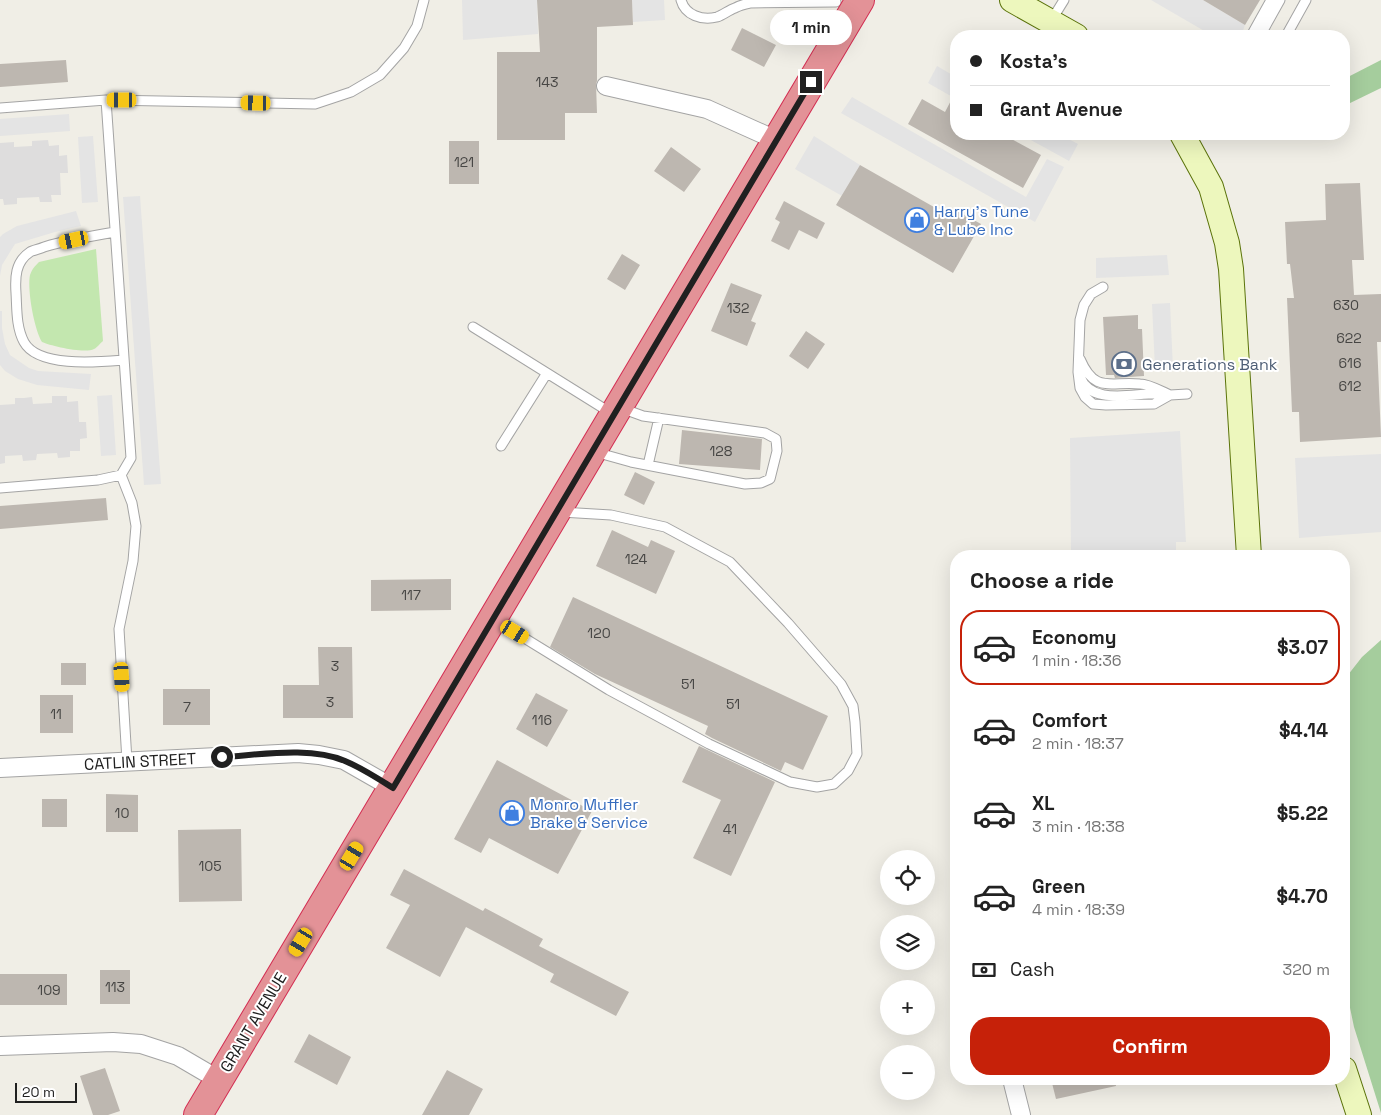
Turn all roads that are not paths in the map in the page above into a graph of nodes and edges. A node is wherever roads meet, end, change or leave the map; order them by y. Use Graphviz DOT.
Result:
graph roads {
  1 [pos="424,0"];
  2 [pos="681,0"];
  3 [pos="1012,0"];
  4 [pos="1064,0"];
  5 [pos="1271,0"];
  6 [pos="1280,0"];
  7 [pos="1306,0"];
  8 [pos="848,1"];
  9 [pos="1051,22"];
  10 [pos="1065,30"];
  11 [pos="1254,30"];
  12 [pos="1263,30"];
  13 [pos="1289,30"];
  14 [pos="606,86"];
  15 [pos="106,100"];
  16 [pos="0,108"];
  17 [pos="776,140"];
  18 [pos="1185,140"];
  19 [pos="115,232"];
  20 [pos="1103,288"];
  21 [pos="473,327"];
  22 [pos="1079,356"];
  23 [pos="124,360"];
  24 [pos="547,373"];
  25 [pos="1187,394"];
  26 [pos="1170,395"];
  27 [pos="616,411"];
  28 [pos="659,418"];
  29 [pos="501,446"];
  30 [pos="592,452"];
  31 [pos="648,465"];
  32 [pos="121,475"];
  33 [pos="0,488"];
  34 [pos="556,512"];
  35 [pos="1248,550"];
  36 [pos="493,619"];
  37 [pos="127,762"];
  38 [pos="0,768"];
  39 [pos="393,788"];
  40 [pos="0,1046"];
  41 [pos="219,1080"];
  42 [pos="1014,1085"];
  43 [pos="1349,1085"];
  44 [pos="198,1115"];
  45 [pos="1021,1115"];
  46 [pos="1359,1115"];
  1 -- 15 [label="lane"];
  2 -- 8 [label="lane"];
  3 -- 9 [label="street"];
  4 -- 9 [label="lane"];
  5 -- 11 [label="lane"];
  6 -- 12 [label="lane"];
  7 -- 13 [label="lane"];
  8 -- 17 [label="highway, GRANT AVENUE"];
  9 -- 10 [label="street"];
  14 -- 17 [label="street"];
  15 -- 16 [label="lane"];
  15 -- 19 [label="lane"];
  17 -- 27 [label="highway, GRANT AVENUE"];
  18 -- 35 [label="street"];
  19 -- 23 [label="lane"];
  19 -- 23 [label="lane"];
  20 -- 22 [label="lane"];
  21 -- 24 [label="lane"];
  22 -- 26 [label="lane"];
  22 -- 26 [label="lane"];
  23 -- 32 [label="lane"];
  24 -- 27 [label="lane"];
  24 -- 29 [label="lane"];
  25 -- 26 [label="lane"];
  27 -- 28 [label="lane"];
  27 -- 30 [label="highway, GRANT AVENUE"];
  28 -- 31 [label="lane"];
  28 -- 31 [label="lane"];
  30 -- 31 [label="lane"];
  30 -- 34 [label="highway, GRANT AVENUE"];
  32 -- 33 [label="lane"];
  32 -- 37 [label="lane"];
  34 -- 36 [label="highway, GRANT AVENUE"];
  34 -- 36 [label="lane"];
  36 -- 39 [label="highway, GRANT AVENUE"];
  37 -- 38 [label="street, CATLIN STREET"];
  37 -- 39 [label="street, CATLIN STREET"];
  39 -- 41 [label="highway, GRANT AVENUE"];
  40 -- 41 [label="street"];
  41 -- 44 [label="highway, GRANT AVENUE"];
  42 -- 45 [label="street"];
  43 -- 46 [label="street"];
}
